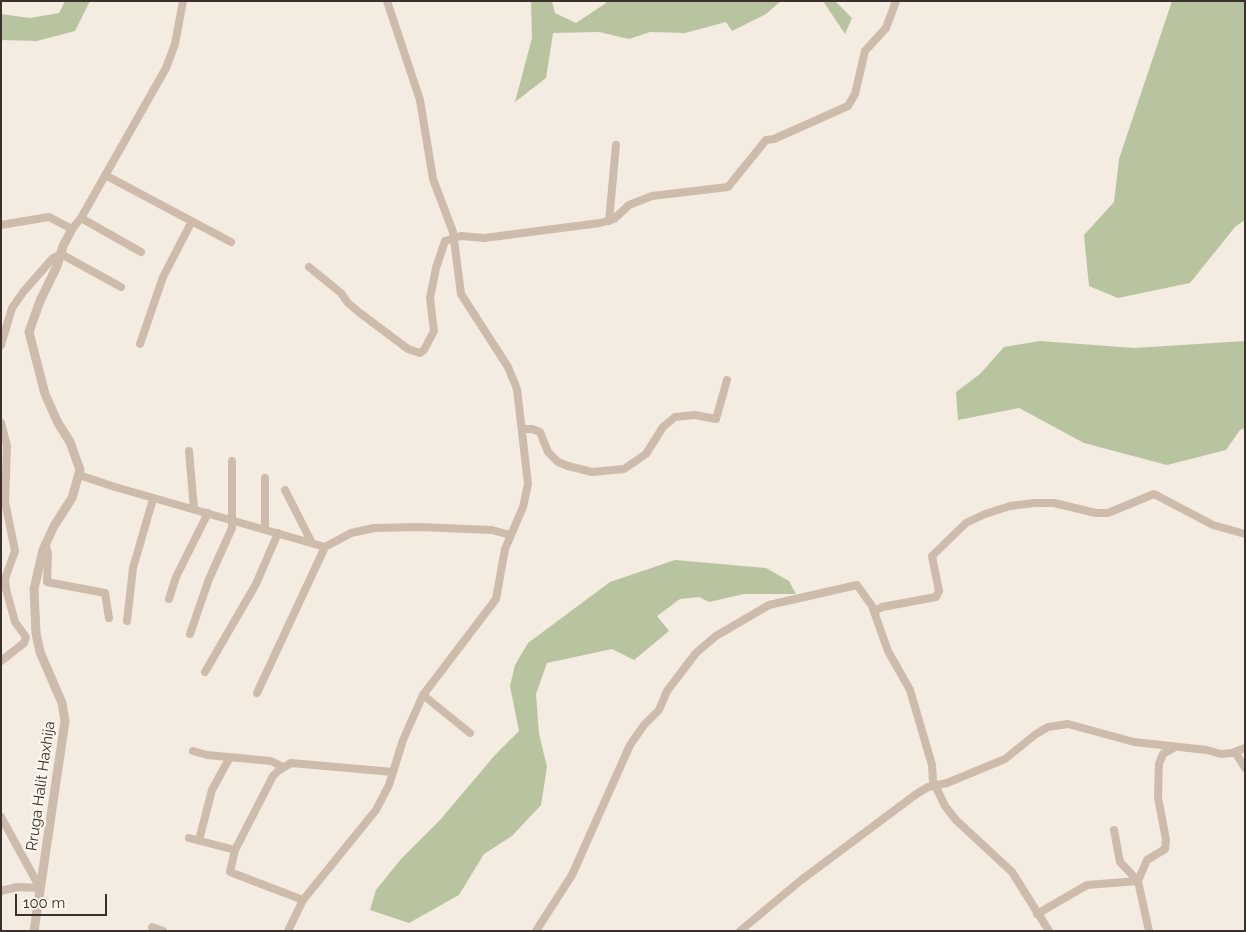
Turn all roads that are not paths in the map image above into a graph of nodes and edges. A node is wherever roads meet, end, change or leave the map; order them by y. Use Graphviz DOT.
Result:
graph roads {
  1 [pos="183,1"];
  2 [pos="896,1"];
  3 [pos="389,2"];
  4 [pos="616,145"];
  5 [pos="105,175"];
  6 [pos="81,218"];
  7 [pos="192,221"];
  8 [pos="609,221"];
  9 [pos="1,225"];
  10 [pos="72,229"];
  11 [pos="455,238"];
  12 [pos="231,242"];
  13 [pos="141,252"];
  14 [pos="60,254"];
  15 [pos="309,267"];
  16 [pos="121,287"];
  17 [pos="140,344"];
  18 [pos="1,345"];
  19 [pos="728,380"];
  20 [pos="1,424"];
  21 [pos="522,429"];
  22 [pos="189,451"];
  23 [pos="232,461"];
  24 [pos="79,475"];
  25 [pos="265,478"];
  26 [pos="284,490"];
  27 [pos="153,499"];
  28 [pos="194,509"];
  29 [pos="208,513"];
  30 [pos="233,520"];
  31 [pos="265,529"];
  32 [pos="278,533"];
  33 [pos="1245,534"];
  34 [pos="510,535"];
  35 [pos="312,543"];
  36 [pos="45,544"];
  37 [pos="325,547"];
  38 [pos="169,599"];
  39 [pos="875,611"];
  40 [pos="110,618"];
  41 [pos="127,621"];
  42 [pos="35,630"];
  43 [pos="24,634"];
  44 [pos="190,634"];
  45 [pos="1,661"];
  46 [pos="205,672"];
  47 [pos="257,693"];
  48 [pos="423,695"];
  49 [pos="470,733"];
  50 [pos="1175,747"];
  51 [pos="1245,748"];
  52 [pos="193,752"];
  53 [pos="1235,752"];
  54 [pos="230,757"];
  55 [pos="283,767"];
  56 [pos="1245,768"];
  57 [pos="394,772"];
  58 [pos="935,786"];
  59 [pos="1,817"];
  60 [pos="1114,830"];
  61 [pos="189,838"];
  62 [pos="199,840"];
  63 [pos="235,850"];
  64 [pos="1138,881"];
  65 [pos="40,888"];
  66 [pos="1,891"];
  67 [pos="303,900"];
  68 [pos="1037,914"];
  69 [pos="152,927"];
  70 [pos="34,931"];
  71 [pos="163,931"];
  72 [pos="288,931"];
  73 [pos="536,931"];
  74 [pos="740,931"];
  75 [pos="1049,931"];
  76 [pos="1149,931"];
  1 -- 5 [label="street"];
  2 -- 8 [label="street"];
  3 -- 11 [label="street"];
  4 -- 8 [label="street"];
  5 -- 6 [label="street"];
  5 -- 7 [label="street"];
  6 -- 10 [label="street"];
  6 -- 13 [label="street"];
  7 -- 12 [label="street"];
  7 -- 17 [label="street"];
  8 -- 11 [label="street"];
  9 -- 10 [label="street"];
  10 -- 14 [label="street"];
  11 -- 15 [label="street"];
  11 -- 21 [label="street"];
  14 -- 16 [label="street"];
  14 -- 18 [label="street"];
  14 -- 24 [label="street"];
  19 -- 21 [label="street"];
  20 -- 43 [label="street"];
  21 -- 34 [label="street"];
  22 -- 28 [label="street"];
  23 -- 30 [label="street"];
  24 -- 27 [label="street"];
  24 -- 36 [label="street, Rruga Halit Haxhija"];
  25 -- 31 [label="street"];
  26 -- 35 [label="street"];
  27 -- 28 [label="street"];
  27 -- 41 [label="street"];
  28 -- 29 [label="street"];
  29 -- 30 [label="street"];
  29 -- 38 [label="street"];
  30 -- 31 [label="street"];
  30 -- 44 [label="street"];
  31 -- 32 [label="street"];
  32 -- 35 [label="street"];
  32 -- 46 [label="street"];
  33 -- 39 [label="street"];
  34 -- 37 [label="street"];
  34 -- 48 [label="street"];
  35 -- 37 [label="street"];
  36 -- 40 [label="street"];
  36 -- 42 [label="street, Rruga Halit Haxhija"];
  37 -- 47 [label="street"];
  39 -- 58 [label="street"];
  39 -- 73 [label="street"];
  42 -- 43 [label="street"];
  42 -- 65 [label="street, Rruga Halit Haxhija"];
  43 -- 45 [label="street"];
  48 -- 49 [label="street"];
  48 -- 57 [label="street"];
  50 -- 53 [label="street"];
  50 -- 58 [label="street"];
  50 -- 64 [label="street"];
  51 -- 53 [label="street"];
  52 -- 54 [label="street"];
  53 -- 56 [label="street"];
  54 -- 55 [label="street"];
  54 -- 62 [label="street"];
  55 -- 57 [label="street"];
  55 -- 63 [label="street"];
  57 -- 67 [label="street"];
  58 -- 68 [label="street"];
  58 -- 74 [label="street"];
  59 -- 65 [label="street"];
  60 -- 64 [label="street"];
  61 -- 62 [label="street"];
  62 -- 63 [label="street"];
  63 -- 67 [label="street"];
  64 -- 68 [label="street"];
  64 -- 76 [label="street"];
  65 -- 66 [label="street"];
  65 -- 70 [label="street, Rruga Halit Haxhija"];
  67 -- 72 [label="street"];
  68 -- 75 [label="street"];
  69 -- 71 [label="street"];
}
